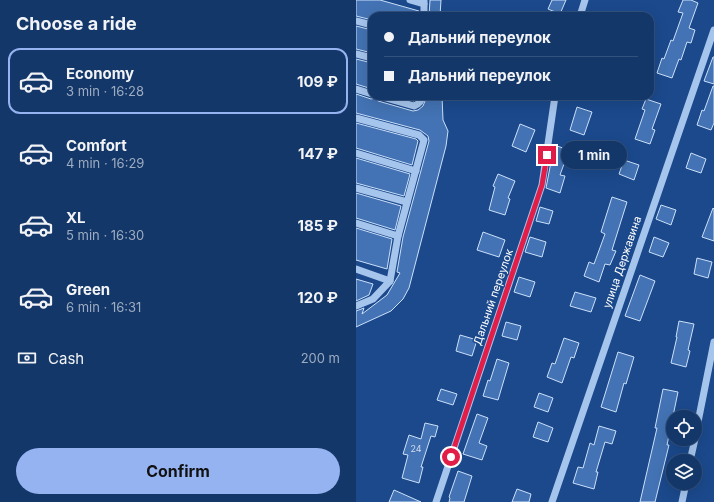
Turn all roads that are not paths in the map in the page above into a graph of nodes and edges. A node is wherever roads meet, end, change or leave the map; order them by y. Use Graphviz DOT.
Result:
graph roads {
  1 [pos="410,0"];
  2 [pos="585,0"];
  3 [pos="424,2"];
  4 [pos="581,12"];
  5 [pos="356,21"];
  6 [pos="368,24"];
  7 [pos="714,30"];
  8 [pos="356,54"];
  9 [pos="368,57"];
  10 [pos="356,89"];
  11 [pos="368,93"];
  12 [pos="393,100"];
  13 [pos="421,100"];
  14 [pos="554,100"];
  15 [pos="356,118"];
  16 [pos="356,153"];
  17 [pos="416,171"];
  18 [pos="356,188"];
  19 [pos="407,202"];
  20 [pos="356,223"];
  21 [pos="398,236"];
  22 [pos="356,269"];
  23 [pos="390,281"];
  24 [pos="356,306"];
  25 [pos="714,342"];
  26 [pos="701,410"];
  27 [pos="685,490"];
  28 [pos="436,502"];
  29 [pos="552,502"];
  30 [pos="682,502"];
  1 -- 3 [label="street"];
  2 -- 4 [label="street"];
  5 -- 6 [label="street"];
  7 -- 29 [label="street, улица Державина"];
  8 -- 9 [label="street"];
  10 -- 11 [label="street"];
  12 -- 13 [label="street"];
  14 -- 28 [label="street, Дальний переулок"];
  15 -- 17 [label="street"];
  16 -- 17 [label="street"];
  17 -- 19 [label="street"];
  18 -- 19 [label="street"];
  19 -- 21 [label="street"];
  20 -- 21 [label="street"];
  21 -- 23 [label="street"];
  22 -- 23 [label="street"];
  23 -- 24 [label="street"];
  25 -- 26 [label="street"];
  27 -- 30 [label="street"];
}
